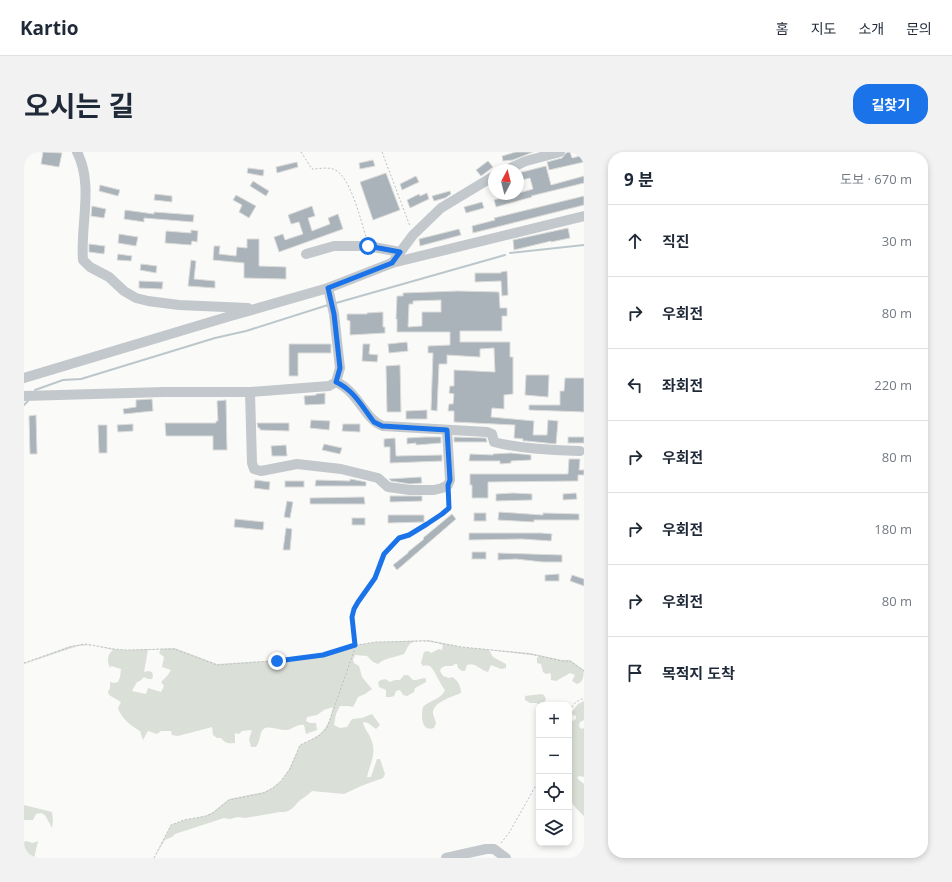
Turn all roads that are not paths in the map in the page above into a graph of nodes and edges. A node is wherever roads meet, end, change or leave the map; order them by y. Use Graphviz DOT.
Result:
graph roads {
  1 [pos="77,152"];
  2 [pos="560,152"];
  3 [pos="521,164"];
  4 [pos="488,180"];
  5 [pos="584,216"];
  6 [pos="400,252"];
  7 [pos="306,254"];
  8 [pos="392,263"];
  9 [pos="328,288"];
  10 [pos="256,308"];
  11 [pos="24,378"];
  12 [pos="336,382"];
  13 [pos="250,392"];
  14 [pos="24,396"];
  15 [pos="447,430"];
  16 [pos="580,451"];
  17 [pos="446,858"];
  18 [pos="506,858"];
  1 -- 10 [label="street"];
  2 -- 3 [label="street"];
  4 -- 6 [label="street"];
  5 -- 8 [label="street"];
  6 -- 7 [label="street"];
  6 -- 8 [label="street"];
  8 -- 9 [label="street"];
  9 -- 10 [label="street"];
  9 -- 12 [label="street"];
  10 -- 11 [label="street"];
  12 -- 13 [label="street"];
  12 -- 15 [label="street"];
  13 -- 14 [label="street"];
  13 -- 15 [label="street"];
  15 -- 16 [label="street"];
  17 -- 18 [label="street"];
}
